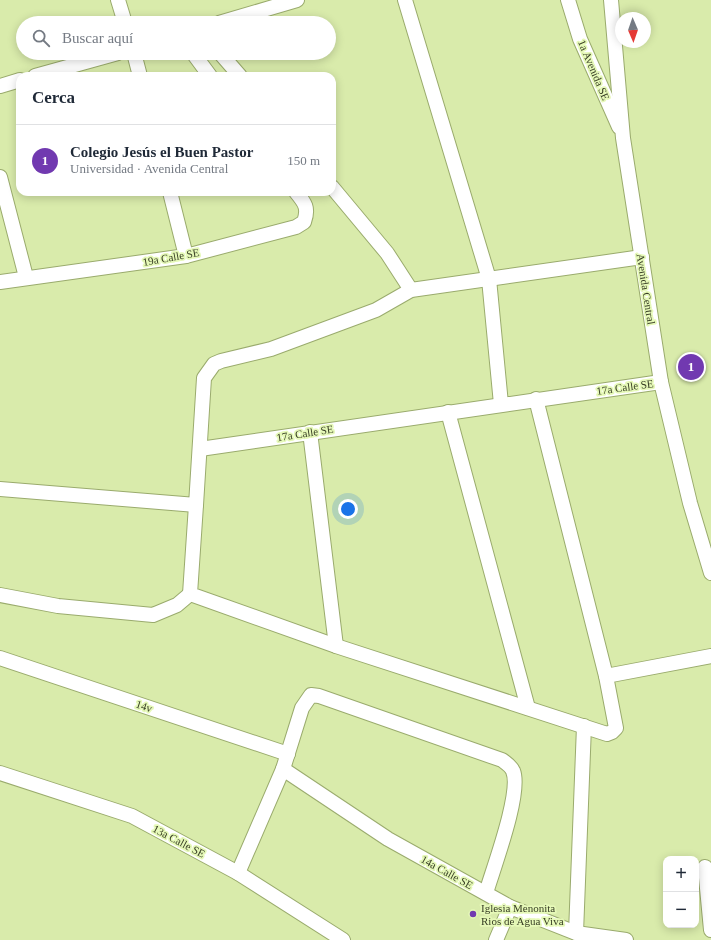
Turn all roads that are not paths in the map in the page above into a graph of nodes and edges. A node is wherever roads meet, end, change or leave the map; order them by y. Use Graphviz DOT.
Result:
graph roads {
  1 [pos="118,0"];
  2 [pos="296,0"];
  3 [pos="405,0"];
  4 [pos="568,0"];
  5 [pos="611,0"];
  6 [pos="123,16"];
  7 [pos="242,16"];
  8 [pos="92,60"];
  9 [pos="136,60"];
  10 [pos="198,60"];
  11 [pos="226,60"];
  12 [pos="49,72"];
  13 [pos="139,72"];
  14 [pos="207,72"];
  15 [pos="237,72"];
  16 [pos="16,81"];
  17 [pos="0,86"];
  18 [pos="624,138"];
  19 [pos="0,176"];
  20 [pos="336,192"];
  21 [pos="171,196"];
  22 [pos="299,196"];
  23 [pos="186,256"];
  24 [pos="642,257"];
  25 [pos="26,277"];
  26 [pos="489,279"];
  27 [pos="0,282"];
  28 [pos="411,290"];
  29 [pos="661,382"];
  30 [pos="536,399"];
  31 [pos="500,404"];
  32 [pos="448,412"];
  33 [pos="310,432"];
  34 [pos="200,449"];
  35 [pos="0,490"];
  36 [pos="196,505"];
  37 [pos="711,573"];
  38 [pos="190,594"];
  39 [pos="0,595"];
  40 [pos="336,646"];
  41 [pos="711,656"];
  42 [pos="0,658"];
  43 [pos="606,676"];
  44 [pos="528,708"];
  45 [pos="584,726"];
  46 [pos="288,754"];
  47 [pos="283,769"];
  48 [pos="0,773"];
  49 [pos="705,866"];
  50 [pos="238,873"];
  51 [pos="486,893"];
  52 [pos="510,907"];
  53 [pos="711,930"];
  54 [pos="576,933"];
  55 [pos="343,940"];
  56 [pos="496,940"];
  57 [pos="626,940"];
  1 -- 6 [label="street"];
  2 -- 7 [label="street"];
  3 -- 26 [label="street"];
  4 -- 18 [label="street, 1a Avenida SE"];
  5 -- 18 [label="street, Avenida Central"];
  8 -- 12 [label="street"];
  9 -- 13 [label="street"];
  10 -- 14 [label="street"];
  11 -- 15 [label="street"];
  16 -- 17 [label="street"];
  18 -- 24 [label="street, Avenida Central"];
  19 -- 25 [label="street"];
  20 -- 28 [label="street"];
  21 -- 23 [label="street"];
  22 -- 23 [label="street, 19a Calle SE"];
  23 -- 25 [label="street, 19a Calle SE"];
  24 -- 26 [label="street"];
  24 -- 29 [label="street, Avenida Central"];
  25 -- 27 [label="street, 19a Calle SE"];
  26 -- 28 [label="street"];
  26 -- 31 [label="street"];
  28 -- 34 [label="street"];
  29 -- 30 [label="street, 17a Calle SE"];
  29 -- 37 [label="street, Avenida Central"];
  30 -- 31 [label="street, 17a Calle SE"];
  30 -- 43 [label="street"];
  31 -- 32 [label="street, 17a Calle SE"];
  32 -- 33 [label="street, 17a Calle SE"];
  32 -- 44 [label="street"];
  33 -- 34 [label="street, 17a Calle SE"];
  33 -- 40 [label="street"];
  34 -- 36 [label="street"];
  35 -- 36 [label="street"];
  36 -- 38 [label="street"];
  38 -- 39 [label="street"];
  38 -- 40 [label="street"];
  40 -- 44 [label="street"];
  41 -- 43 [label="street"];
  42 -- 46 [label="street, 14v"];
  43 -- 45 [label="street"];
  44 -- 45 [label="street"];
  45 -- 54 [label="street"];
  46 -- 47 [label="street"];
  46 -- 51 [label="street"];
  47 -- 50 [label="street"];
  47 -- 51 [label="street, 14a Calle SE"];
  48 -- 50 [label="street, 13a Calle SE"];
  49 -- 53 [label="street"];
  50 -- 55 [label="street, 13a Calle SE"];
  51 -- 52 [label="street, 14a Calle SE"];
  52 -- 54 [label="street, 14a Calle SE"];
  52 -- 56 [label="street"];
  54 -- 57 [label="street, 14a Calle SE"];
}
